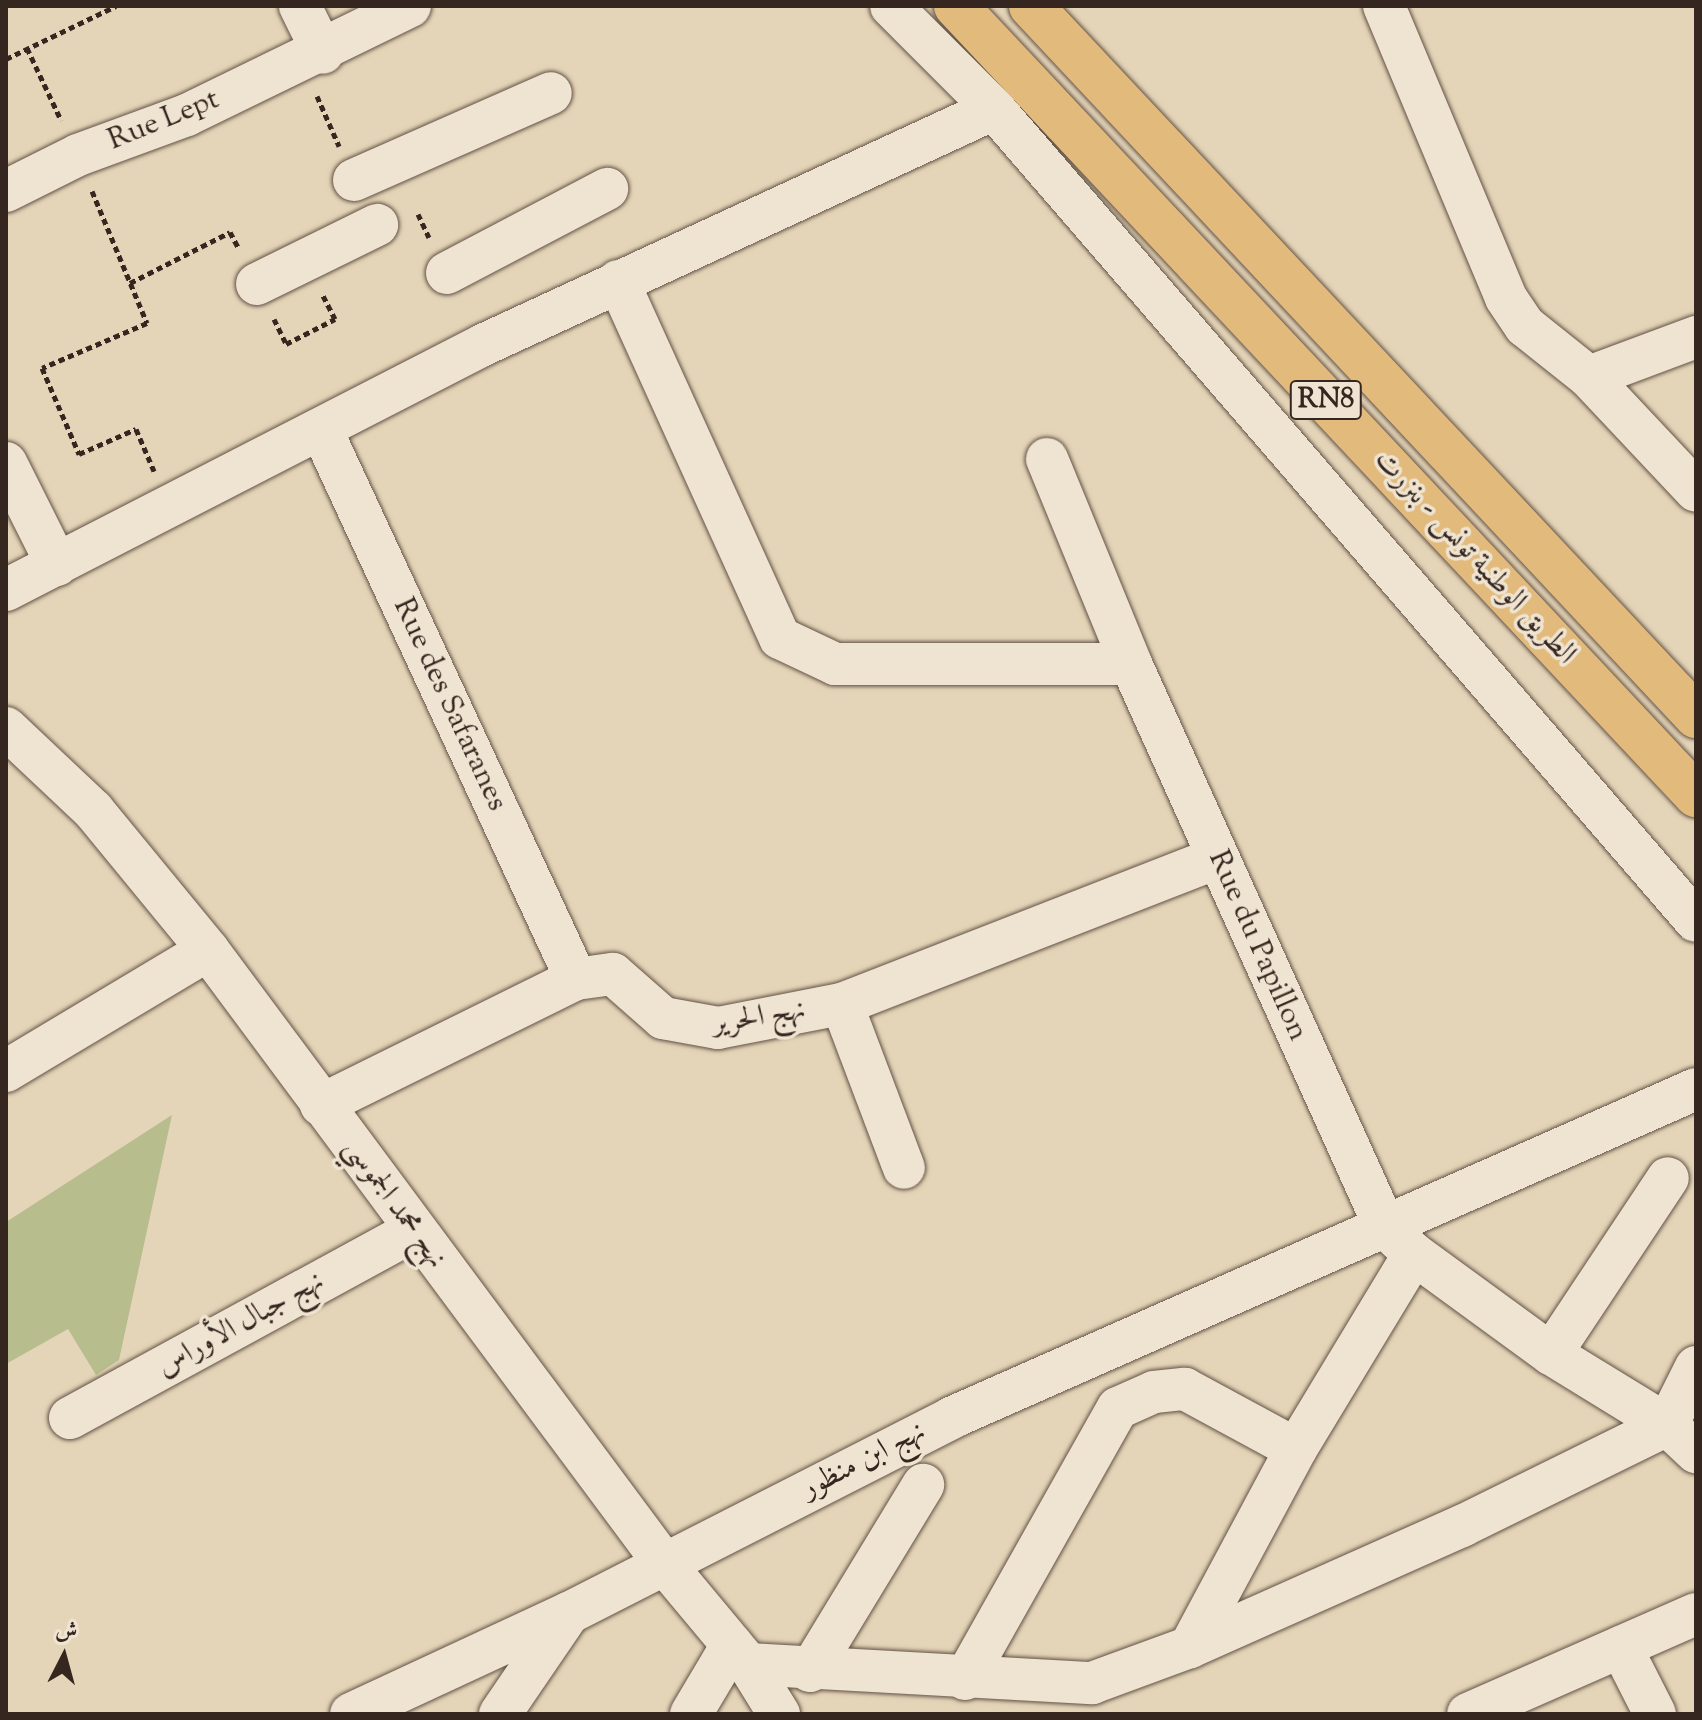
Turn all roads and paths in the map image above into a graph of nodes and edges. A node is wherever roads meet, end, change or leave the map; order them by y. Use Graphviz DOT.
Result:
graph roads {
  1 [pos="116,6"];
  2 [pos="300,6"];
  3 [pos="410,6"];
  4 [pos="891,6"];
  5 [pos="956,6"];
  6 [pos="1031,6"];
  7 [pos="1384,6"];
  8 [pos="27,48"];
  9 [pos="323,53"];
  10 [pos="6,59"];
  11 [pos="551,93"];
  12 [pos="994,109"];
  13 [pos="78,155"];
  14 [pos="354,180"];
  15 [pos="607,189"];
  16 [pos="6,191"];
  17 [pos="377,225"];
  18 [pos="447,273"];
  19 [pos="618,281"];
  20 [pos="257,284"];
  21 [pos="1696,337"];
  22 [pos="1589,377"];
  23 [pos="1386,388"];
  24 [pos="322,431"];
  25 [pos="1047,459"];
  26 [pos="6,463"];
  27 [pos="1696,491"];
  28 [pos="171,510"];
  29 [pos="57,565"];
  30 [pos="6,590"];
  31 [pos="1658,641"];
  32 [pos="1131,664"];
  33 [pos="1696,674"];
  34 [pos="1696,681"];
  35 [pos="1696,716"];
  36 [pos="6,728"];
  37 [pos="1696,795"];
  38 [pos="1217,858"];
  39 [pos="1696,921"];
  40 [pos="208,950"];
  41 [pos="576,979"];
  42 [pos="842,1004"];
  43 [pos="6,1071"];
  44 [pos="1696,1089"];
  45 [pos="321,1105"];
  46 [pos="904,1168"];
  47 [pos="1668,1178"];
  48 [pos="413,1231"];
  49 [pos="1400,1240"];
  50 [pos="1551,1354"];
  51 [pos="1696,1367"];
  52 [pos="70,1418"];
  53 [pos="1681,1439"];
  54 [pos="1296,1449"];
  55 [pos="923,1485"];
  56 [pos="663,1562"];
  57 [pos="569,1613"];
  58 [pos="1696,1614"];
  59 [pos="1190,1647"];
  60 [pos="1621,1647"];
  61 [pos="810,1671"];
  62 [pos="756,1679"];
  63 [pos="965,1679"];
  64 [pos="351,1714"];
  65 [pos="500,1714"];
  66 [pos="691,1714"];
  67 [pos="1468,1714"];
  68 [pos="1655,1714"];
  1 -- 8 [label="path"];
  2 -- 9 [label="street"];
  3 -- 9 [label="street, Rue Lept"];
  4 -- 12 [label="street"];
  5 -- 37 [label="highway, الطريق الوطنية تونس - بنزرت / RN8"];
  6 -- 23 [label="highway, الطريق الوطنية تونس - بنزرت / RN8"];
  7 -- 22 [label="street"];
  8 -- 10 [label="path"];
  8 -- 13 [label="path"];
  9 -- 13 [label="street, Rue Lept"];
  11 -- 14 [label="street"];
  12 -- 19 [label="street"];
  12 -- 39 [label="street"];
  13 -- 16 [label="street, Rue Lept"];
  13 -- 28 [label="path"];
  15 -- 18 [label="street"];
  17 -- 20 [label="street"];
  19 -- 24 [label="street"];
  19 -- 32 [label="street"];
  21 -- 22 [label="street"];
  22 -- 27 [label="street"];
  23 -- 31 [label="highway, RN8"];
  23 -- 35 [label="highway, الطريق الوطنية تونس - بنزرت / RN8"];
  24 -- 28 [label="street"];
  24 -- 41 [label="street, Rue des Safaranes"];
  25 -- 32 [label="street, Rue du Papillon"];
  26 -- 29 [label="street"];
  28 -- 29 [label="street"];
  29 -- 30 [label="street"];
  31 -- 33 [label="highway, RN8"];
  31 -- 34 [label="highway, RN8"];
  32 -- 38 [label="street, Rue du Papillon"];
  36 -- 40 [label="street, نهج محمد الجموسي"];
  38 -- 42 [label="street, نهج الحرير"];
  38 -- 49 [label="street, Rue du Papillon"];
  40 -- 43 [label="street"];
  40 -- 45 [label="street, نهج محمد الجموسي"];
  41 -- 42 [label="street, نهج الحرير"];
  41 -- 45 [label="street, نهج الحرير"];
  42 -- 46 [label="street"];
  44 -- 49 [label="street, نهج ابن منظور"];
  45 -- 48 [label="street, نهج محمد الجموسي"];
  47 -- 50 [label="street"];
  48 -- 52 [label="street, نهج جبال الأوراس"];
  48 -- 56 [label="street, نهج محمد الجموسي"];
  49 -- 50 [label="street"];
  49 -- 54 [label="street"];
  49 -- 56 [label="street, نهج ابن منظور"];
  50 -- 53 [label="street"];
  51 -- 53 [label="street"];
  53 -- 59 [label="street"];
  54 -- 59 [label="street"];
  54 -- 63 [label="street"];
  55 -- 61 [label="street"];
  56 -- 57 [label="street, نهج ابن منظور"];
  56 -- 62 [label="street, نهج محمد الجموسي"];
  57 -- 64 [label="street, نهج ابن منظور"];
  57 -- 65 [label="street"];
  58 -- 60 [label="street"];
  59 -- 63 [label="street"];
  60 -- 67 [label="street"];
  60 -- 68 [label="street"];
  61 -- 62 [label="street"];
  61 -- 63 [label="street"];
  62 -- 66 [label="street"];
}
